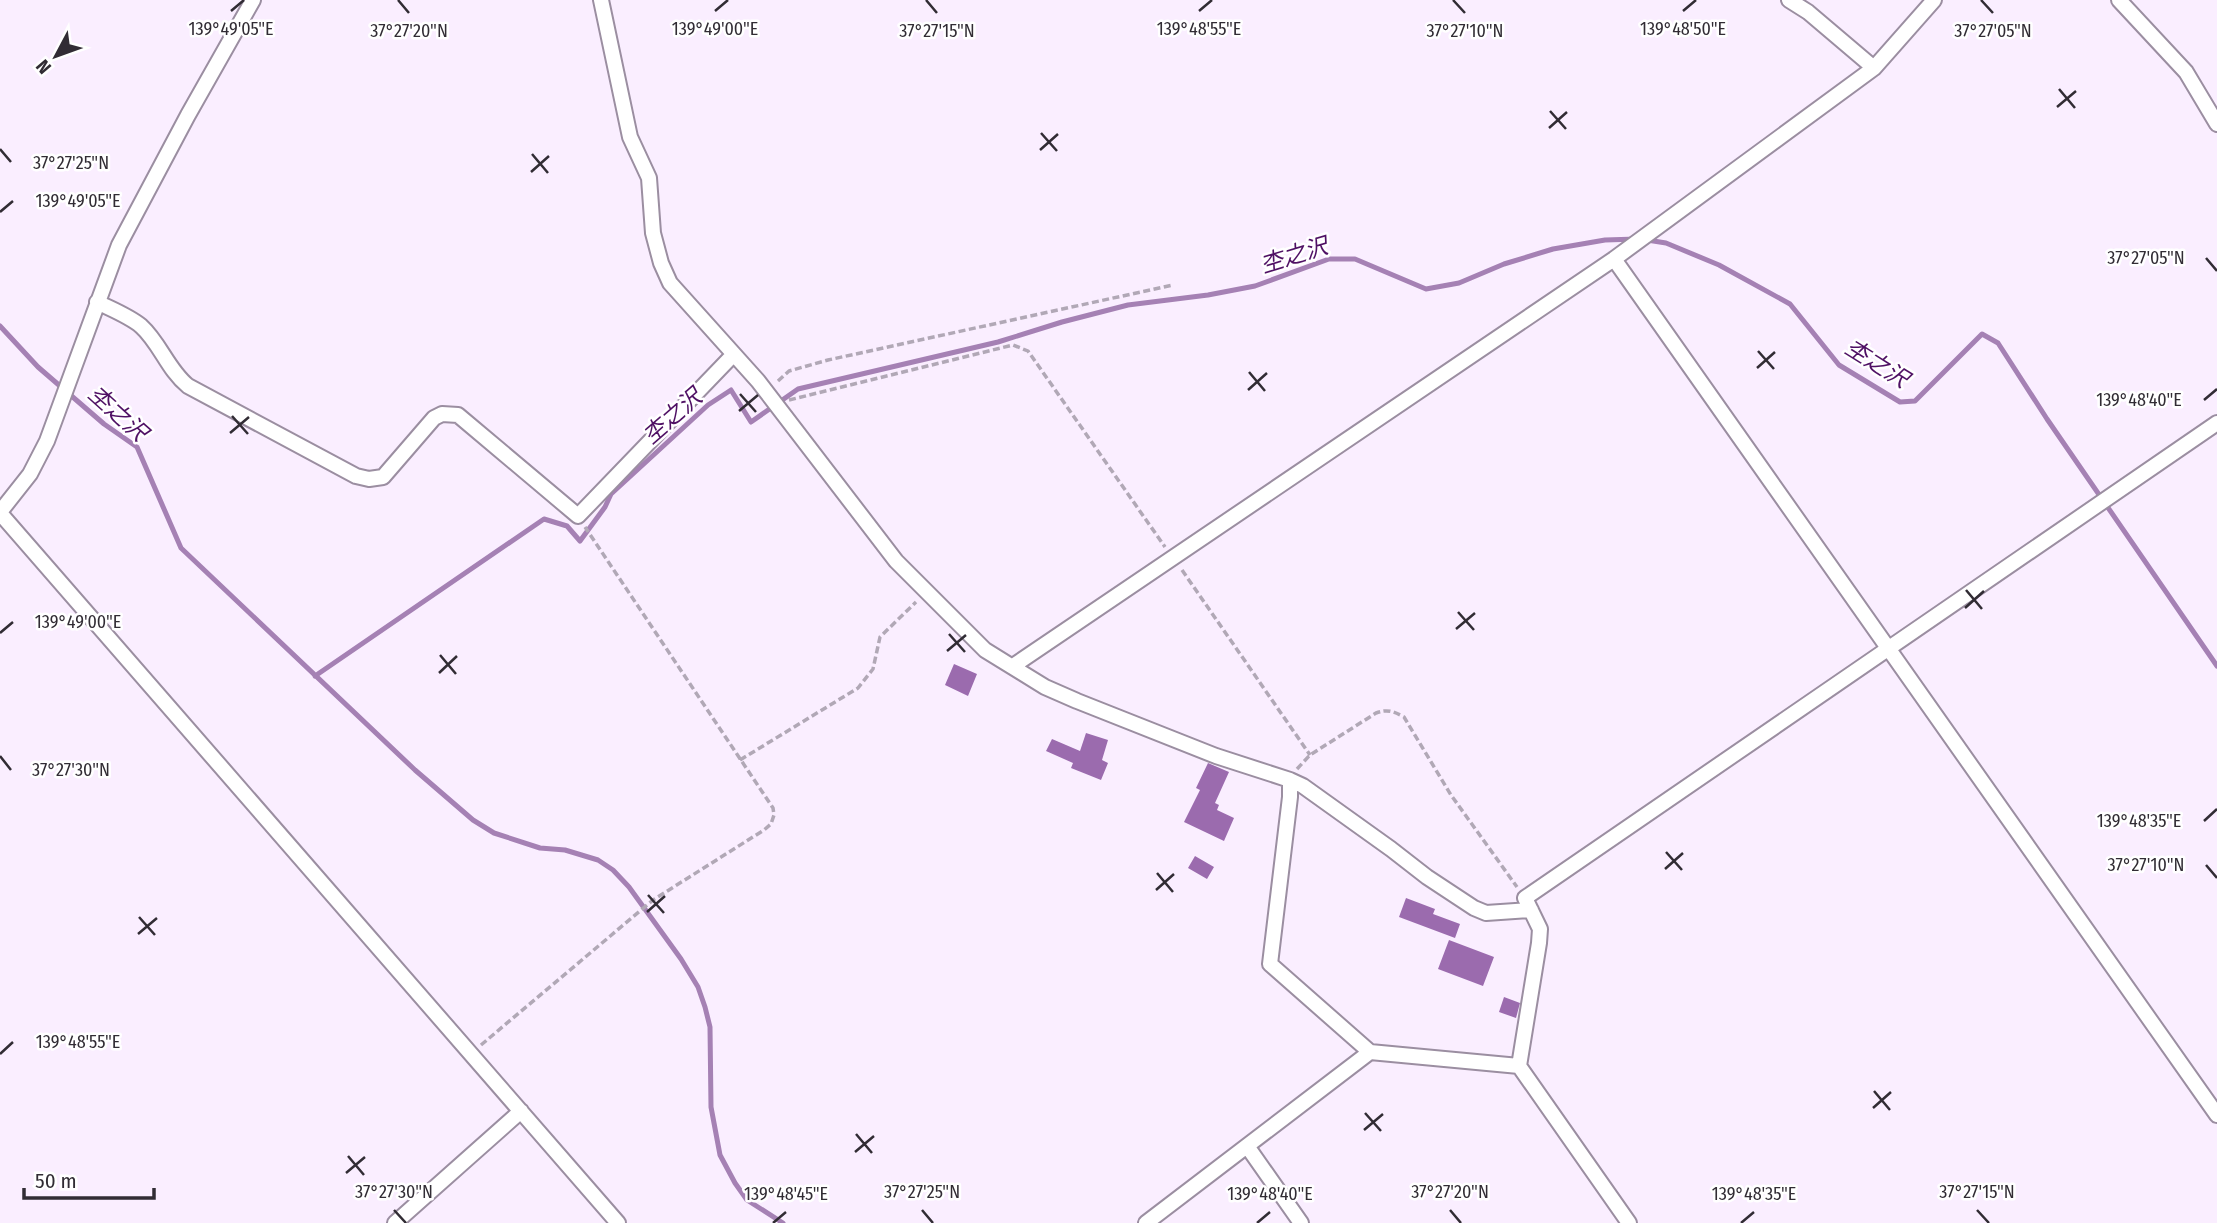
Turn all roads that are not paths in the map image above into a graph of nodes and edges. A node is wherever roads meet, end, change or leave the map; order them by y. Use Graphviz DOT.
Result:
graph roads {
  1 [pos="253,0"];
  2 [pos="601,0"];
  3 [pos="1789,0"];
  4 [pos="1934,0"];
  5 [pos="2119,0"];
  6 [pos="1874,68"];
  7 [pos="2217,124"];
  8 [pos="1614,258"];
  9 [pos="97,302"];
  10 [pos="733,355"];
  11 [pos="2217,424"];
  12 [pos="0,512"];
  13 [pos="1889,646"];
  14 [pos="1013,666"];
  15 [pos="1290,780"];
  16 [pos="1528,904"];
  17 [pos="1370,1052"];
  18 [pos="1519,1066"];
  19 [pos="521,1111"];
  20 [pos="2217,1115"];
  21 [pos="1247,1146"];
  22 [pos="395,1223"];
  23 [pos="618,1223"];
  24 [pos="1146,1223"];
  25 [pos="1301,1223"];
  26 [pos="1629,1223"];
  1 -- 9 [label="street"];
  2 -- 10 [label="street"];
  3 -- 6 [label="street"];
  4 -- 6 [label="street"];
  5 -- 7 [label="street"];
  6 -- 8 [label="street"];
  8 -- 13 [label="street"];
  8 -- 14 [label="street"];
  9 -- 10 [label="street"];
  9 -- 12 [label="street"];
  10 -- 14 [label="street"];
  11 -- 13 [label="street"];
  12 -- 19 [label="street"];
  13 -- 16 [label="street"];
  13 -- 20 [label="street"];
  14 -- 15 [label="street"];
  15 -- 16 [label="street"];
  15 -- 17 [label="street"];
  16 -- 18 [label="street"];
  17 -- 18 [label="street"];
  17 -- 21 [label="street"];
  18 -- 26 [label="street"];
  19 -- 22 [label="street"];
  19 -- 23 [label="street"];
  21 -- 24 [label="street"];
  21 -- 25 [label="street"];
}
